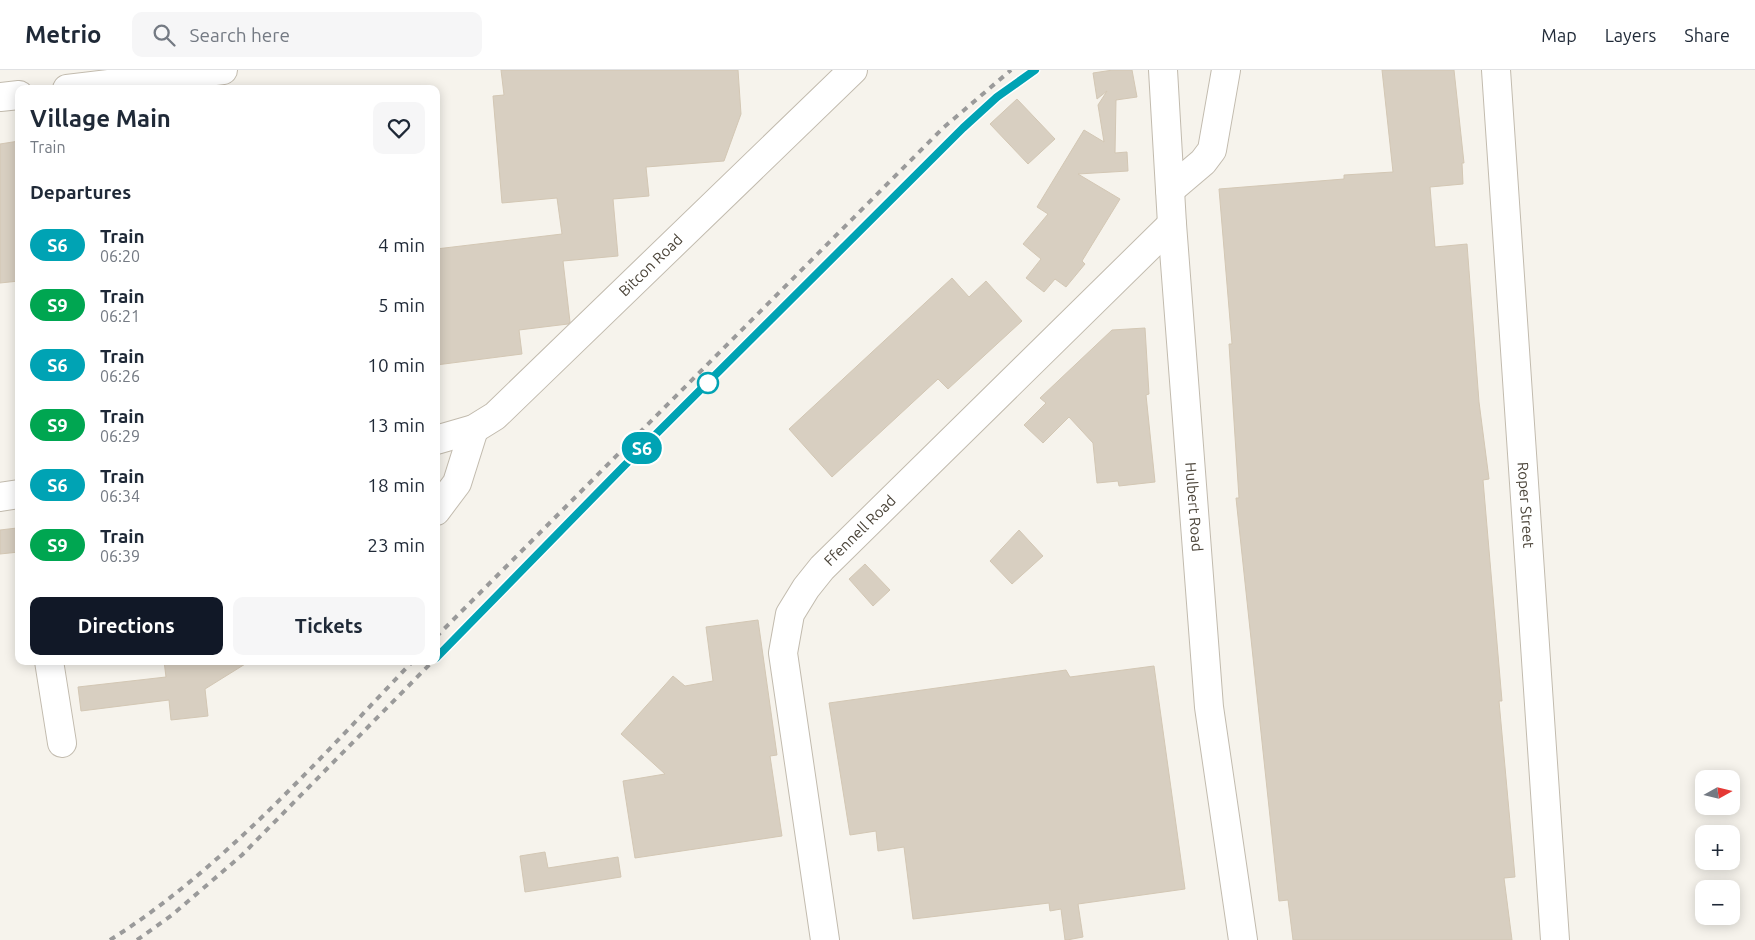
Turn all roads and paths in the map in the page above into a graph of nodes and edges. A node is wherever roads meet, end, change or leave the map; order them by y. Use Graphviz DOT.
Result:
graph roads {
  1 [pos="223,70"];
  2 [pos="852,70"];
  3 [pos="1163,70"];
  4 [pos="1226,70"];
  5 [pos="1496,70"];
  6 [pos="100,85"];
  7 [pos="15,95"];
  8 [pos="0,97"];
  9 [pos="1170,190"];
  10 [pos="1172,224"];
  11 [pos="474,429"];
  12 [pos="440,439"];
  13 [pos="15,495"];
  14 [pos="0,497"];
  15 [pos="440,505"];
  16 [pos="50,665"];
  17 [pos="62,743"];
  18 [pos="825,940"];
  19 [pos="1243,940"];
  20 [pos="1555,940"];
  1 -- 6 [label="street"];
  2 -- 11 [label="street, Bitcon Road"];
  3 -- 9 [label="street, Hulbert Road"];
  4 -- 9 [label="street"];
  5 -- 20 [label="street, Roper Street"];
  7 -- 8 [label="street"];
  9 -- 10 [label="street, Hulbert Road"];
  10 -- 18 [label="street, Ffennell Road"];
  10 -- 19 [label="street, Hulbert Road"];
  11 -- 12 [label="street, Bitcon Road"];
  11 -- 15 [label="street"];
  13 -- 14 [label="street"];
  16 -- 17 [label="street"];
}
